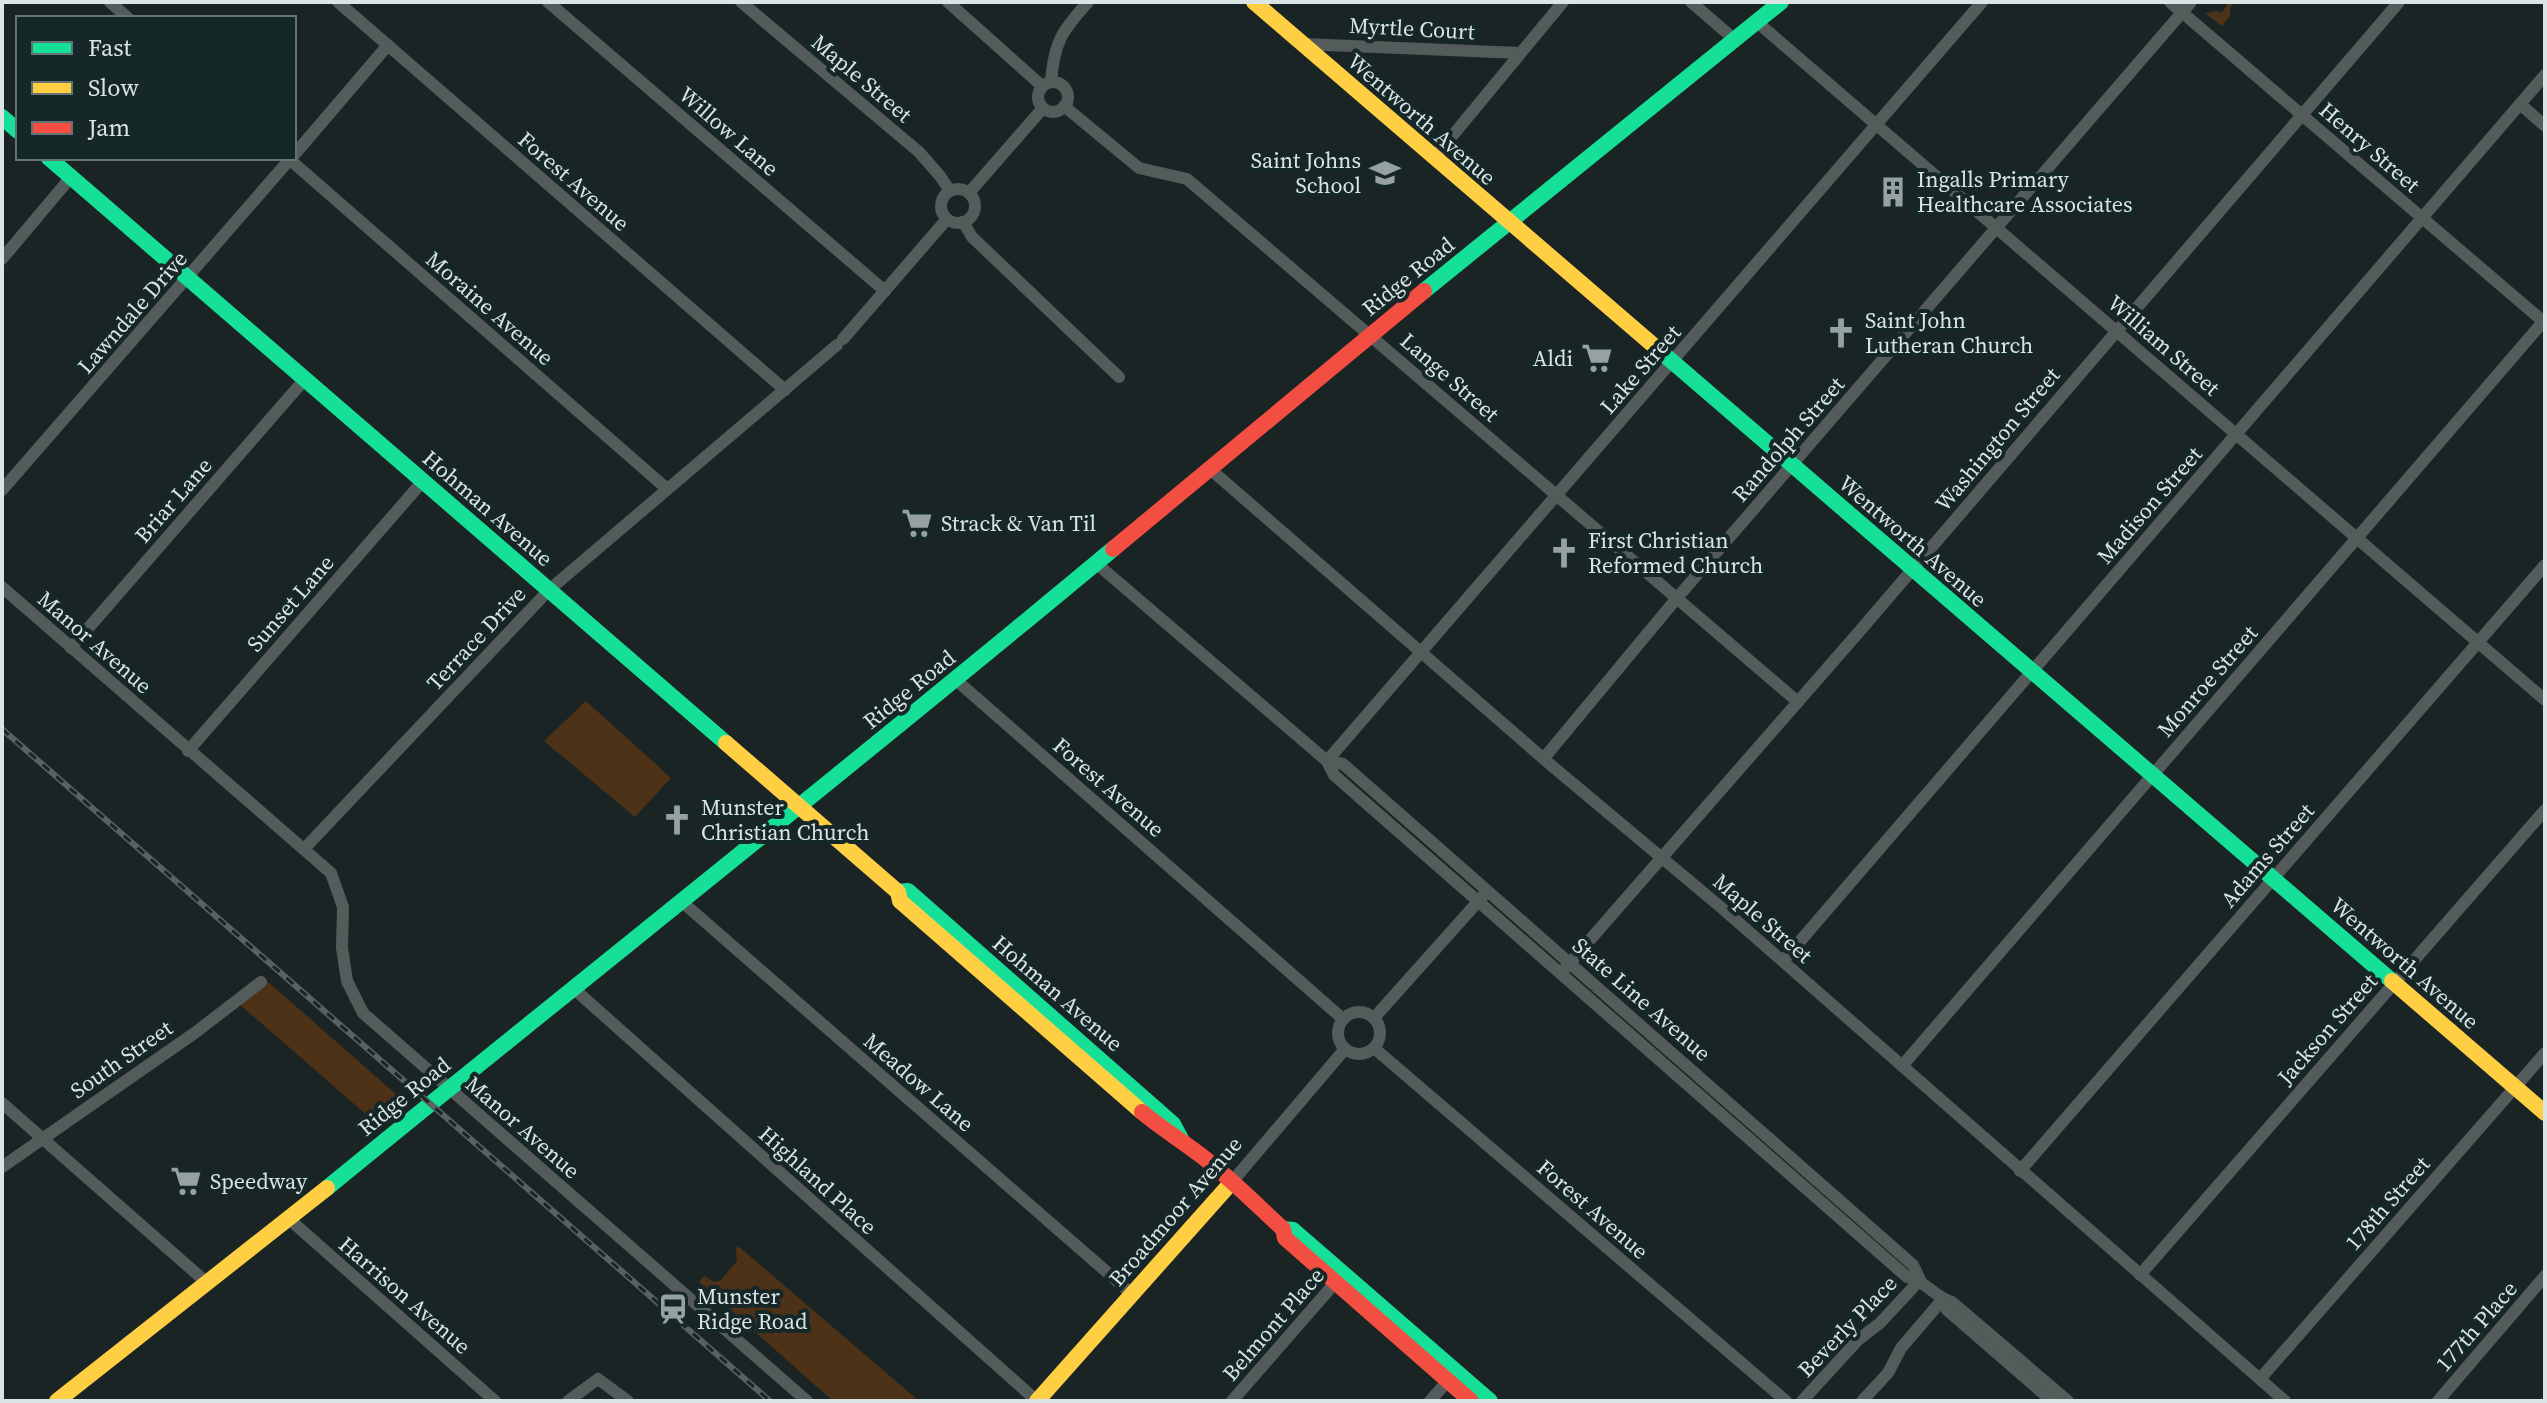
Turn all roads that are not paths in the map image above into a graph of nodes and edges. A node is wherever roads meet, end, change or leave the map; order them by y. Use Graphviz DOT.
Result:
graph roads {
  1 [pos="110,2"];
  2 [pos="338,2"];
  3 [pos="548,2"];
  4 [pos="741,2"];
  5 [pos="948,2"];
  6 [pos="1088,2"];
  7 [pos="1254,2"];
  8 [pos="1563,2"];
  9 [pos="1691,2"];
  10 [pos="1781,2"];
  11 [pos="1982,2"];
  12 [pos="2170,2"];
  13 [pos="2399,2"];
  14 [pos="2187,7"];
  15 [pos="126,16"];
  16 [pos="1757,22"];
  17 [pos="1734,39"];
  18 [pos="1303,44"];
  19 [pos="388,45"];
  20 [pos="1520,53"];
  21 [pos="2545,75"];
  22 [pos="1046,84"];
  23 [pos="2520,104"];
  24 [pos="1064,106"];
  25 [pos="1043,108"];
  26 [pos="2303,116"];
  27 [pos="1875,124"];
  28 [pos="2545,126"];
  29 [pos="296,152"];
  30 [pos="1434,158"];
  31 [pos="51,160"];
  32 [pos="289,160"];
  33 [pos="293,160"];
  34 [pos="71,177"];
  35 [pos="950,191"];
  36 [pos="969,193"];
  37 [pos="2422,218"];
  38 [pos="947,219"];
  39 [pos="963,222"];
  40 [pos="1507,222"];
  41 [pos="1997,228"];
  42 [pos="2,259"];
  43 [pos="189,278"];
  44 [pos="885,291"];
  45 [pos="2544,322"];
  46 [pos="2116,330"];
  47 [pos="1370,335"];
  48 [pos="1672,363"];
  49 [pos="1119,377"];
  50 [pos="305,379"];
  51 [pos="785,390"];
  52 [pos="2236,434"];
  53 [pos="1792,466"];
  54 [pos="1210,469"];
  55 [pos="423,481"];
  56 [pos="666,488"];
  57 [pos="2,490"];
  58 [pos="1557,495"];
  59 [pos="2357,538"];
  60 [pos="1097,564"];
  61 [pos="2545,565"];
  62 [pos="1912,569"];
  63 [pos="2,587"];
  64 [pos="549,590"];
  65 [pos="1677,598"];
  66 [pos="2479,643"];
  67 [pos="71,648"];
  68 [pos="1422,653"];
  69 [pos="2032,672"];
  70 [pos="956,680"];
  71 [pos="2545,700"];
  72 [pos="1798,702"];
  73 [pos="188,751"];
  74 [pos="1544,758"];
  75 [pos="1327,761"];
  76 [pos="2152,775"];
  77 [pos="798,805"];
  78 [pos="2545,810"];
  79 [pos="304,849"];
  80 [pos="1662,857"];
  81 [pos="2273,879"];
  82 [pos="1483,896"];
  83 [pos="680,900"];
  84 [pos="1783,961"];
  85 [pos="1565,968"];
  86 [pos="261,982"];
  87 [pos="2394,983"];
  88 [pos="573,988"];
  89 [pos="1374,1018"];
  90 [pos="1343,1019"];
  91 [pos="1374,1048"];
  92 [pos="1345,1049"];
  93 [pos="2545,1053"];
  94 [pos="1902,1066"];
  95 [pos="2515,1087"];
  96 [pos="448,1088"];
  97 [pos="2,1103"];
  98 [pos="2545,1113"];
  99 [pos="43,1139"];
  100 [pos="2,1167"];
  101 [pos="2020,1171"];
  102 [pos="1231,1183"];
  103 [pos="289,1219"];
  104 [pos="2140,1275"];
  105 [pos="2545,1276"];
  106 [pos="1340,1278"];
  107 [pos="1920,1280"];
  108 [pos="206,1282"];
  109 [pos="1132,1294"];
  110 [pos="1943,1299"];
  111 [pos="1452,1376"];
  112 [pos="2260,1379"];
  113 [pos="57,1401"];
  114 [pos="495,1401"];
  115 [pos="568,1401"];
  116 [pos="628,1401"];
  117 [pos="807,1401"];
  118 [pos="1037,1401"];
  119 [pos="1232,1401"];
  120 [pos="1430,1401"];
  121 [pos="1471,1401"];
  122 [pos="1490,1401"];
  123 [pos="1786,1401"];
  124 [pos="1802,1401"];
  125 [pos="1862,1401"];
  126 [pos="2052,1401"];
  127 [pos="2068,1401"];
  128 [pos="2285,1401"];
  129 [pos="2438,1401"];
  1 -- 15 [label="street"];
  2 -- 19 [label="street, Forest Avenue"];
  3 -- 44 [label="street, Willow Lane"];
  4 -- 35 [label="street, Maple Street"];
  5 -- 22 [label="street"];
  6 -- 22 [label="street"];
  7 -- 18 [label="main road, Wentworth Avenue"];
  8 -- 20 [label="street"];
  9 -- 17 [label="street"];
  10 -- 16 [label="main road, Ridge Road"];
  11 -- 27 [label="street, Lake Street"];
  12 -- 14 [label="street, Henry Street"];
  13 -- 26 [label="street, Washington Street"];
  14 -- 26 [label="street, Henry Street"];
  14 -- 41 [label="street, Randolph Street"];
  16 -- 17 [label="main road, Ridge Road"];
  16 -- 27 [label="street, William Street"];
  17 -- 40 [label="main road, Ridge Road"];
  18 -- 20 [label="street, Myrtle Court"];
  18 -- 30 [label="main road, Wentworth Avenue"];
  19 -- 29 [label="street, Lawndale Drive"];
  19 -- 51 [label="street, Forest Avenue"];
  20 -- 30 [label="street"];
  21 -- 23 [label="street, Madison Street"];
  22 -- 24 [label="street"];
  22 -- 25 [label="street"];
  23 -- 28 [label="street"];
  23 -- 37 [label="street, Madison Street"];
  24 -- 25 [label="street"];
  24 -- 47 [label="street, Lange Street"];
  25 -- 36 [label="street"];
  26 -- 37 [label="street, Henry Street"];
  26 -- 46 [label="street, Washington Street"];
  27 -- 41 [label="street, William Street"];
  27 -- 48 [label="street, Lake Street"];
  30 -- 40 [label="main road, Wentworth Avenue"];
  31 -- 34 [label="main road, Hohman Avenue"];
  32 -- 43 [label="street, Lawndale Drive"];
  33 -- 56 [label="street, Moraine Avenue"];
  34 -- 42 [label="street"];
  34 -- 43 [label="main road, Hohman Avenue"];
  35 -- 36 [label="street"];
  35 -- 38 [label="street"];
  36 -- 39 [label="street"];
  37 -- 45 [label="street, Henry Street"];
  37 -- 52 [label="street, Madison Street"];
  38 -- 39 [label="street"];
  38 -- 44 [label="street, Terrace Drive"];
  39 -- 49 [label="street"];
  40 -- 47 [label="main road, Ridge Road"];
  40 -- 48 [label="main road, Wentworth Avenue"];
  41 -- 46 [label="street, William Street"];
  41 -- 53 [label="street, Randolph Street"];
  43 -- 50 [label="main road, Hohman Avenue"];
  43 -- 57 [label="street, Lawndale Drive"];
  44 -- 51 [label="street, Terrace Drive"];
  45 -- 59 [label="street, Monroe Street"];
  46 -- 52 [label="street, William Street"];
  46 -- 62 [label="street, Washington Street"];
  47 -- 54 [label="main road, Ridge Road"];
  47 -- 58 [label="street, Lange Street"];
  48 -- 53 [label="main road, Wentworth Avenue"];
  48 -- 58 [label="street, Lake Street"];
  50 -- 55 [label="main road, Hohman Avenue"];
  50 -- 67 [label="street, Briar Lane"];
  51 -- 56 [label="street, Terrace Drive"];
  52 -- 59 [label="street, William Street"];
  52 -- 69 [label="street, Madison Street"];
  53 -- 62 [label="main road, Wentworth Avenue"];
  53 -- 65 [label="street, Randolph Street"];
  54 -- 60 [label="main road, Ridge Road"];
  54 -- 68 [label="street, Maple Street"];
  55 -- 64 [label="main road, Hohman Avenue"];
  55 -- 73 [label="street, Sunset Lane"];
  56 -- 64 [label="street, Terrace Drive"];
  58 -- 65 [label="street, Lange Street"];
  58 -- 68 [label="street, Lake Street"];
  59 -- 66 [label="street, William Street"];
  59 -- 76 [label="street, Monroe Street"];
  60 -- 70 [label="main road, Ridge Road"];
  60 -- 75 [label="street, State Line Avenue"];
  61 -- 66 [label="street, Adams Street"];
  62 -- 69 [label="main road, Wentworth Avenue"];
  62 -- 72 [label="street, Washington Street"];
  63 -- 67 [label="street, Manor Avenue"];
  64 -- 77 [label="main road, Hohman Avenue"];
  64 -- 79 [label="street, Terrace Drive"];
  65 -- 72 [label="street, Lange Street"];
  65 -- 74 [label="street, Randolph Street"];
  66 -- 71 [label="street, William Street"];
  66 -- 81 [label="street, Adams Street"];
  67 -- 73 [label="street, Manor Avenue"];
  68 -- 74 [label="street, Maple Street"];
  68 -- 75 [label="street, Lake Street"];
  69 -- 76 [label="main road, Wentworth Avenue"];
  69 -- 84 [label="street, Madison Street"];
  70 -- 77 [label="main road, Ridge Road"];
  70 -- 90 [label="street, Forest Avenue"];
  72 -- 80 [label="street, Washington Street"];
  73 -- 79 [label="street, Manor Avenue"];
  74 -- 80 [label="street, Maple Street"];
  75 -- 82 [label="street, State Line Avenue"];
  76 -- 81 [label="main road, Wentworth Avenue"];
  76 -- 94 [label="street, Monroe Street"];
  77 -- 83 [label="main road, Ridge Road"];
  77 -- 102 [label="main road, Hohman Avenue"];
  78 -- 87 [label="street, Jackson Street"];
  79 -- 96 [label="street, Manor Avenue"];
  80 -- 84 [label="street, Maple Street"];
  80 -- 85 [label="street, Washington Street"];
  81 -- 87 [label="main road, Wentworth Avenue"];
  81 -- 101 [label="street, Adams Street"];
  82 -- 85 [label="street, State Line Avenue"];
  82 -- 89 [label="street"];
  83 -- 88 [label="main road, Ridge Road"];
  83 -- 109 [label="street, Meadow Lane"];
  84 -- 94 [label="street, Maple Street"];
  85 -- 107 [label="street, State Line Avenue"];
  86 -- 99 [label="street, South Street"];
  87 -- 95 [label="main road, Wentworth Avenue"];
  87 -- 104 [label="street, Jackson Street"];
  88 -- 96 [label="main road, Ridge Road"];
  88 -- 118 [label="street, Highland Place"];
  89 -- 90 [label="street"];
  89 -- 91 [label="street"];
  90 -- 92 [label="street"];
  91 -- 92 [label="street"];
  91 -- 123 [label="street, Forest Avenue"];
  92 -- 102 [label="street, Broadmoor Avenue"];
  93 -- 95 [label="street, 178th Street"];
  94 -- 101 [label="street, Maple Street"];
  95 -- 98 [label="main road, Wentworth Avenue"];
  95 -- 112 [label="street, 178th Street"];
  96 -- 103 [label="main road, Ridge Road"];
  96 -- 117 [label="street, Manor Avenue"];
  97 -- 99 [label="street"];
  99 -- 100 [label="street, South Street"];
  99 -- 108 [label="street"];
  101 -- 104 [label="street, Maple Street"];
  102 -- 106 [label="main road, Hohman Avenue"];
  102 -- 109 [label="main road, Broadmoor Avenue"];
  103 -- 108 [label="main road, Ridge Road"];
  103 -- 114 [label="street, Harrison Avenue"];
  104 -- 112 [label="street, Maple Street"];
  105 -- 129 [label="street, 177th Place"];
  106 -- 111 [label="main road, Hohman Avenue"];
  106 -- 119 [label="street, Belmont Place"];
  107 -- 110 [label="street, State Line Avenue"];
  107 -- 124 [label="street, Beverly Place"];
  108 -- 113 [label="main road, Ridge Road"];
  109 -- 118 [label="main road, Broadmoor Avenue"];
  110 -- 125 [label="street"];
  110 -- 126 [label="street, State Line Avenue"];
  110 -- 127 [label="street, State Line Avenue"];
  111 -- 120 [label="street"];
  111 -- 121 [label="main road, Hohman Avenue"];
  111 -- 122 [label="main road, Hohman Avenue"];
  112 -- 128 [label="street, Maple Street"];
  115 -- 116 [label="street"];
}
